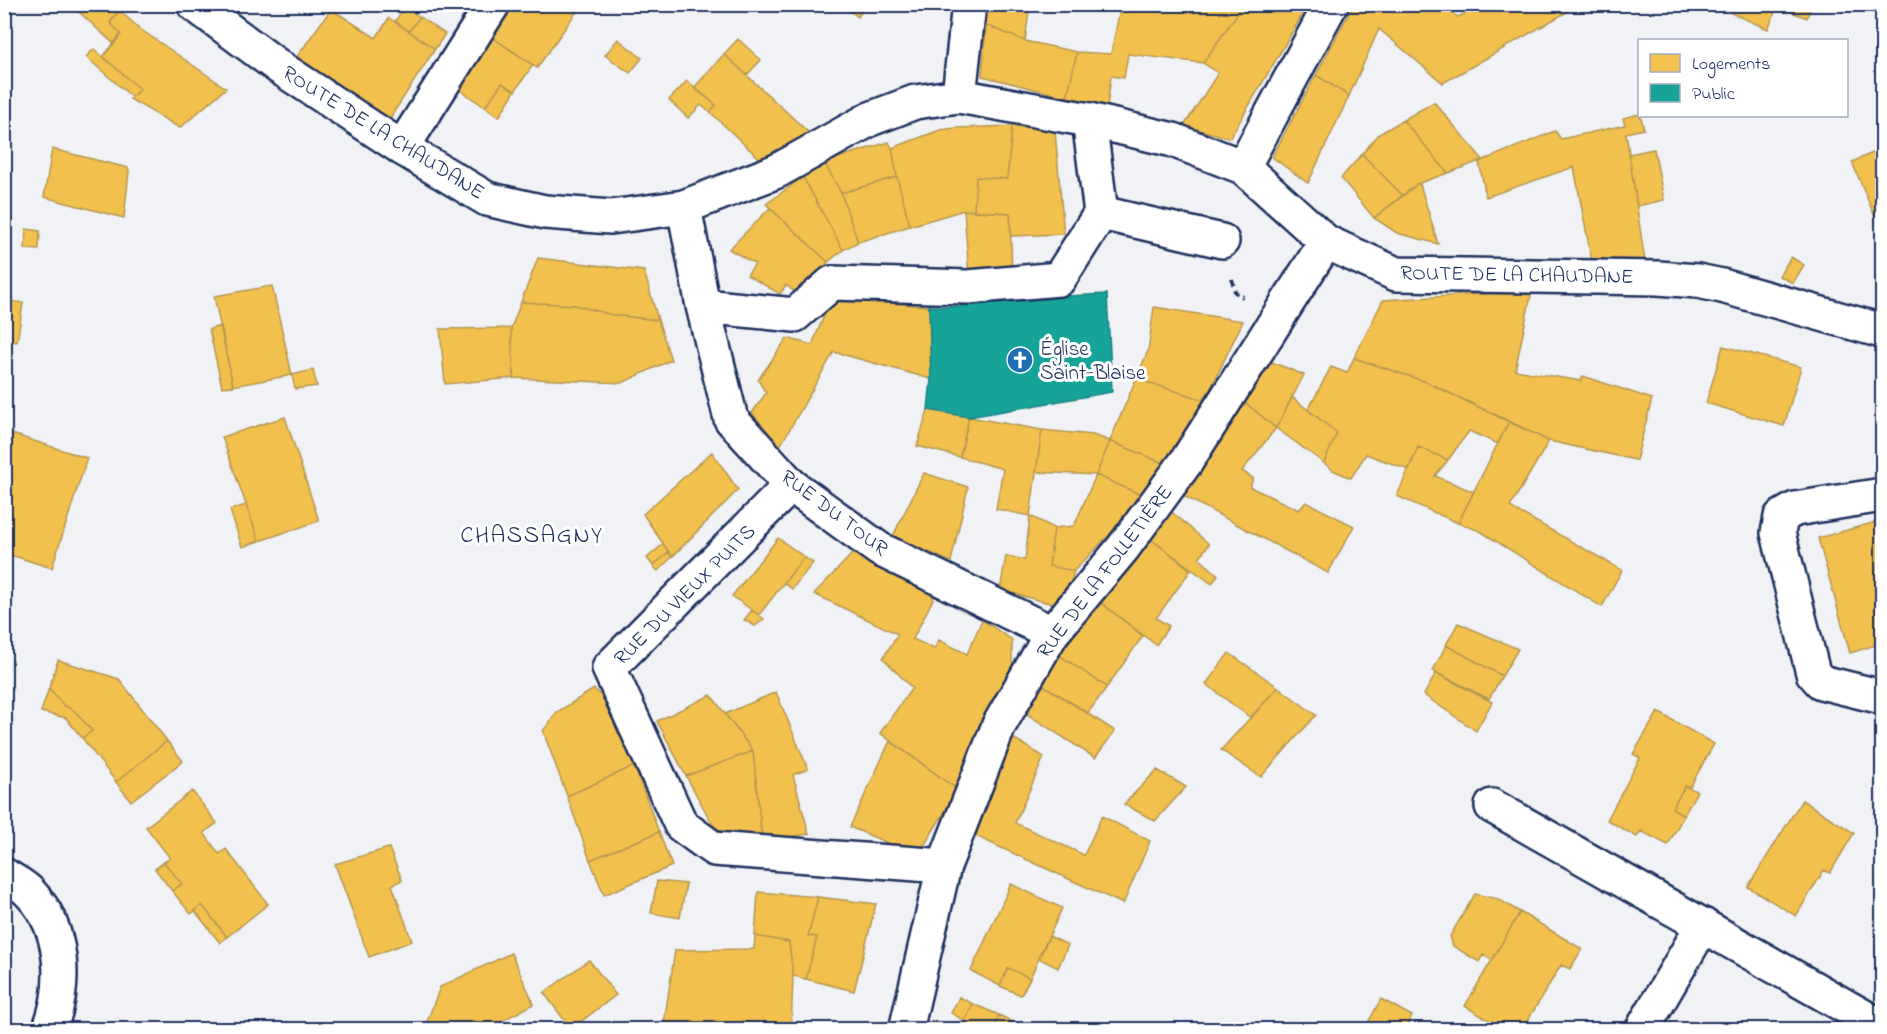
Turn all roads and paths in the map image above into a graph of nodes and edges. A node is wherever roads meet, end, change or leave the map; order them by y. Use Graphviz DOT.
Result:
graph roads {
  1 [pos="194,4"];
  2 [pos="493,4"];
  3 [pos="969,4"];
  4 [pos="1331,4"];
  5 [pos="959,96"];
  6 [pos="1089,120"];
  7 [pos="402,148"];
  8 [pos="1243,167"];
  9 [pos="684,207"];
  10 [pos="1101,213"];
  11 [pos="1222,241"];
  12 [pos="1326,242"];
  13 [pos="703,306"];
  14 [pos="1882,331"];
  15 [pos="791,485"];
  16 [pos="1882,495"];
  17 [pos="1052,633"];
  18 [pos="1882,697"];
  19 [pos="1492,806"];
  20 [pos="944,866"];
  21 [pos="4,875"];
  22 [pos="1703,925"];
  23 [pos="1882,1027"];
  24 [pos="49,1029"];
  25 [pos="906,1029"];
  26 [pos="1642,1029"];
  1 -- 7 [label="street, ROUTE DE LA CHAUDANE"];
  2 -- 7 [label="street"];
  3 -- 5 [label="street"];
  4 -- 8 [label="street"];
  5 -- 6 [label="street, ROUTE DE LA CHAUDANE"];
  5 -- 9 [label="street, ROUTE DE LA CHAUDANE"];
  6 -- 8 [label="street, ROUTE DE LA CHAUDANE"];
  6 -- 10 [label="street"];
  7 -- 9 [label="street, ROUTE DE LA CHAUDANE"];
  8 -- 12 [label="street, ROUTE DE LA CHAUDANE"];
  9 -- 13 [label="street, RUE DU TOUR"];
  10 -- 11 [label="street"];
  10 -- 13 [label="street"];
  12 -- 14 [label="street, ROUTE DE LA CHAUDANE"];
  12 -- 17 [label="street, RUE DE LA FOLLETIÈRE"];
  13 -- 15 [label="street, RUE DU TOUR"];
  15 -- 17 [label="street, RUE DU TOUR"];
  15 -- 20 [label="street, RUE DU VIEUX PUITS"];
  16 -- 18 [label="street"];
  17 -- 20 [label="street, RUE DE LA FOLLETIÈRE"];
  19 -- 22 [label="street"];
  20 -- 25 [label="street, RUE DE LA FOLLETIÈRE"];
  21 -- 24 [label="street"];
  22 -- 23 [label="street"];
  22 -- 26 [label="street"];
}
